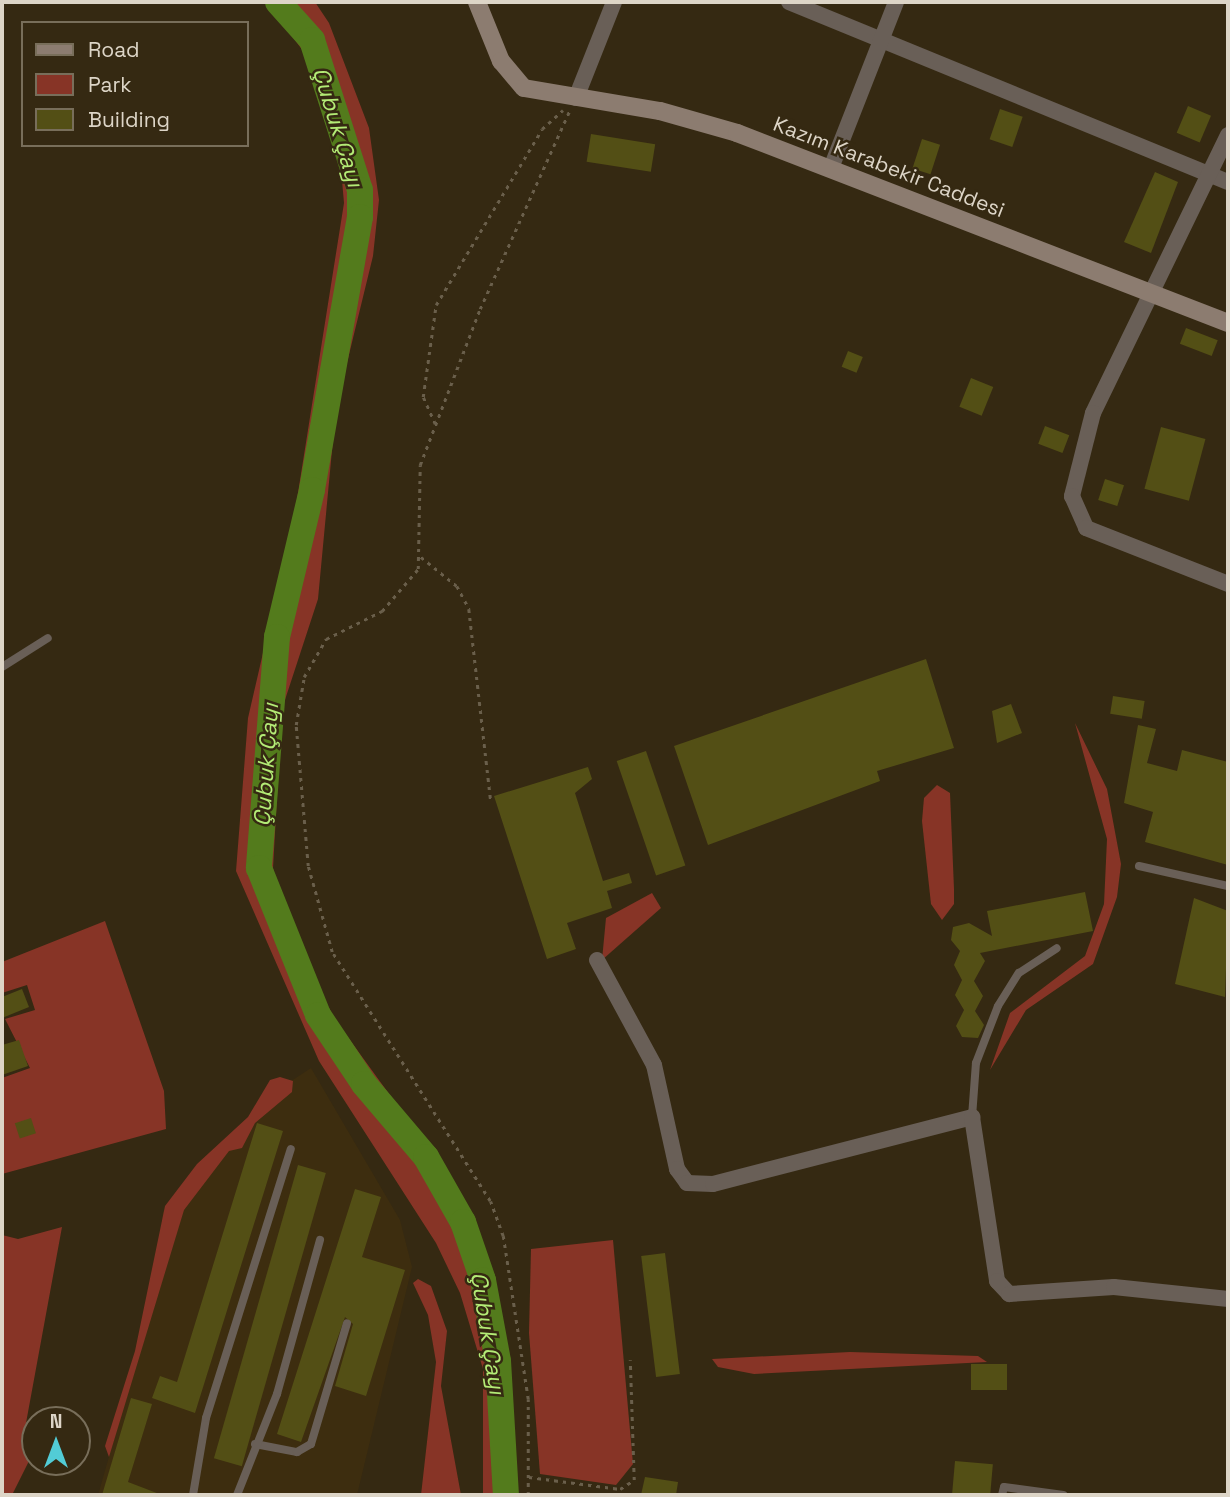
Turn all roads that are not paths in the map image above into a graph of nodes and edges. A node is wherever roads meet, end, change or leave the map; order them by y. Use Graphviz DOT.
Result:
graph roads {
  1 [pos="477,2"];
  2 [pos="614,2"];
  3 [pos="789,2"];
  4 [pos="896,2"];
  5 [pos="881,40"];
  6 [pos="576,98"];
  7 [pos="1228,135"];
  8 [pos="831,167"];
  9 [pos="1209,174"];
  10 [pos="1228,182"];
  11 [pos="1152,290"];
  12 [pos="1228,323"];
  13 [pos="1228,584"];
  14 [pos="48,638"];
  15 [pos="2,667"];
  16 [pos="1139,866"];
  17 [pos="1228,886"];
  18 [pos="1057,948"];
  19 [pos="597,960"];
  20 [pos="972,1117"];
  21 [pos="291,1149"];
  22 [pos="320,1240"];
  23 [pos="1228,1299"];
  24 [pos="347,1323"];
  25 [pos="255,1444"];
  26 [pos="193,1495"];
  27 [pos="237,1495"];
  28 [pos="1002,1495"];
  29 [pos="1063,1495"];
  1 -- 6 [label="street, Kazım Karabekir Caddesi"];
  2 -- 6 [label="street"];
  3 -- 5 [label="street"];
  4 -- 5 [label="street"];
  5 -- 8 [label="street"];
  5 -- 9 [label="street"];
  6 -- 8 [label="street, Kazım Karabekir Caddesi"];
  7 -- 9 [label="street"];
  8 -- 11 [label="street, Kazım Karabekir Caddesi"];
  9 -- 10 [label="street"];
  9 -- 11 [label="street"];
  11 -- 12 [label="street, Kazım Karabekir Caddesi"];
  11 -- 13 [label="street"];
  14 -- 15 [label="lane"];
  16 -- 17 [label="lane"];
  18 -- 20 [label="lane"];
  19 -- 20 [label="street"];
  20 -- 23 [label="street"];
  21 -- 26 [label="lane"];
  22 -- 25 [label="lane"];
  24 -- 25 [label="lane"];
  25 -- 27 [label="lane"];
  28 -- 29 [label="lane"];
}
